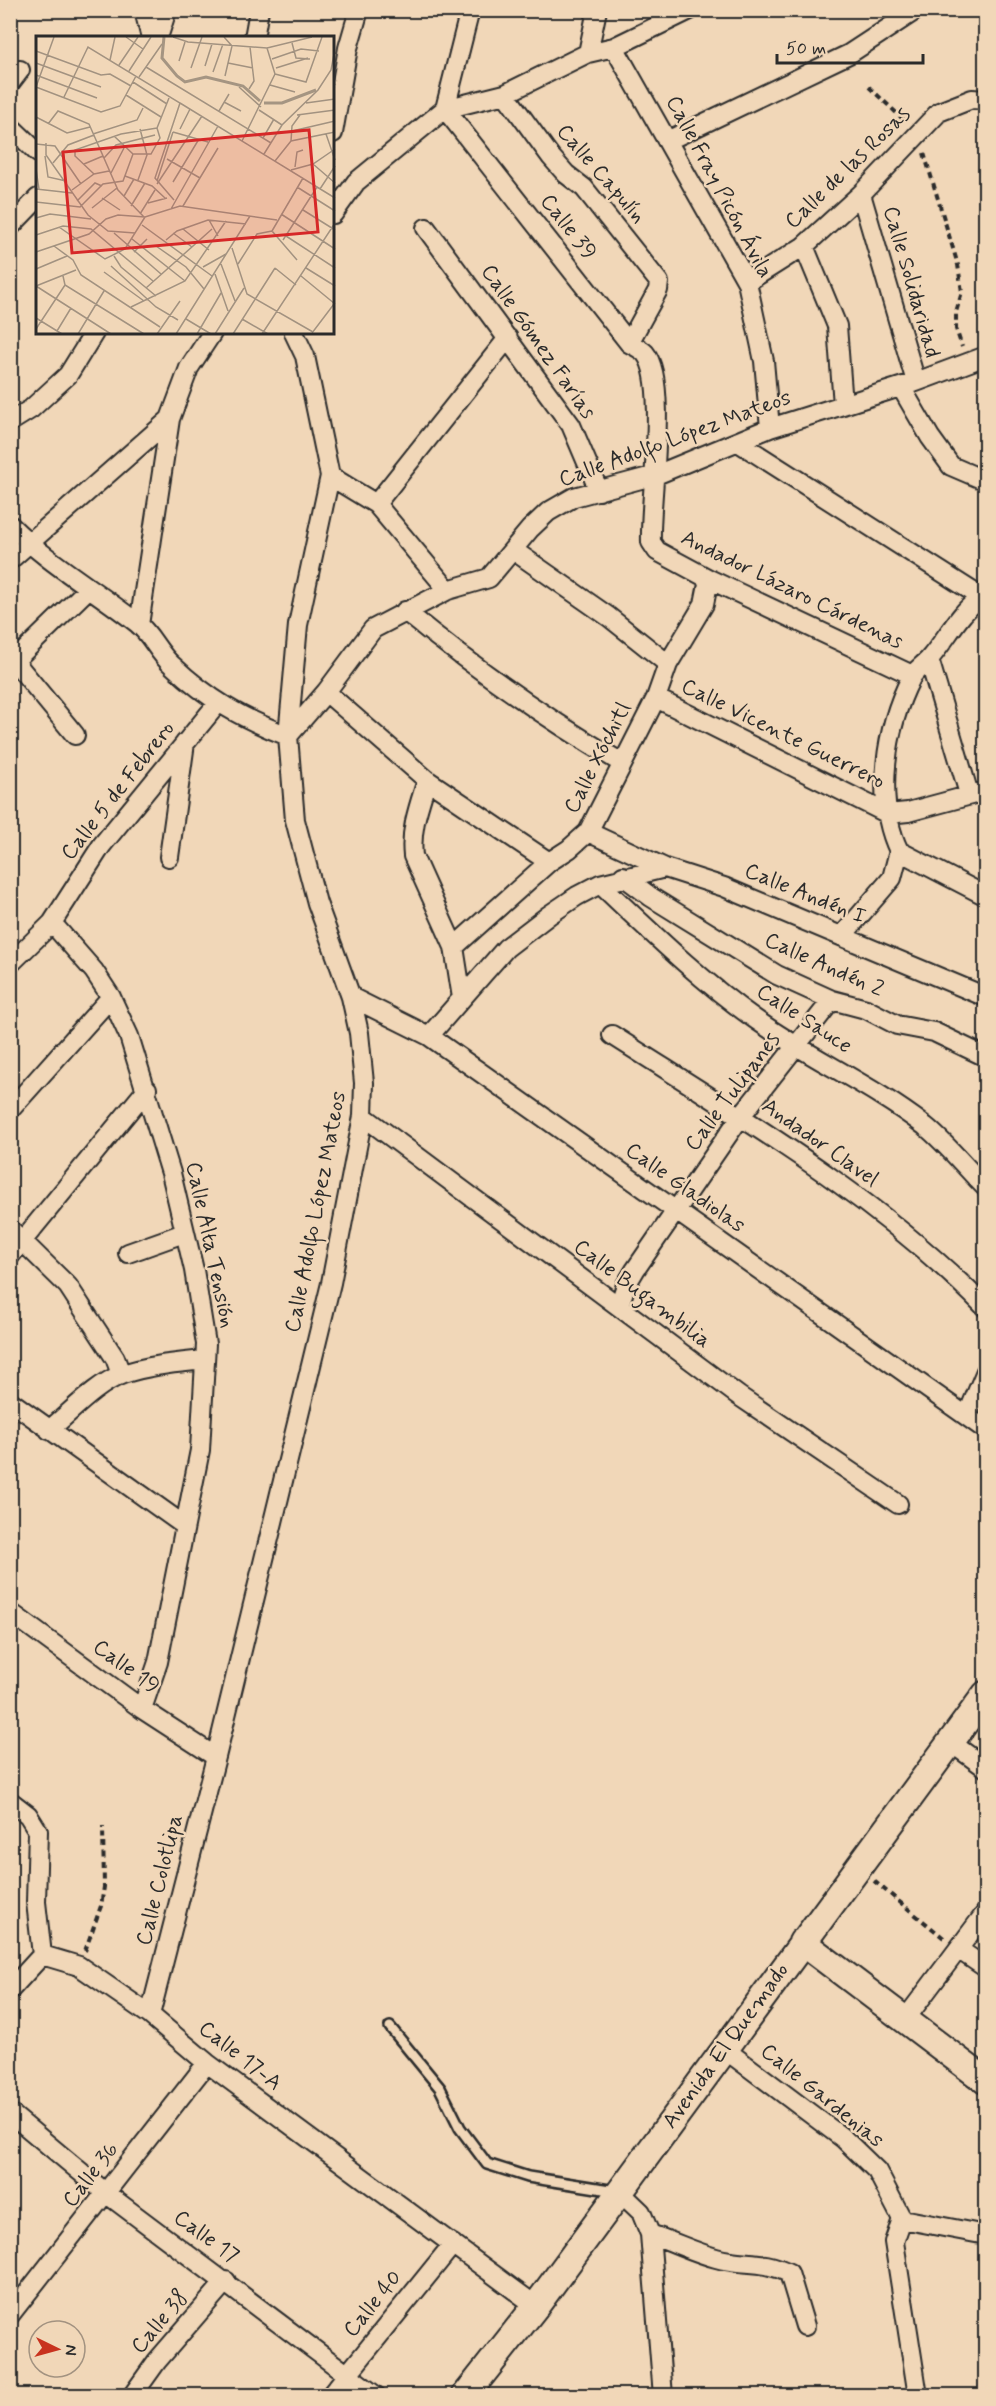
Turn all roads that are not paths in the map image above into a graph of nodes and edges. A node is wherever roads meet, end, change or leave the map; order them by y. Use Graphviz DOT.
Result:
graph roads {
  1 [pos="144,10"];
  2 [pos="167,10"];
  3 [pos="259,10"];
  4 [pos="359,10"];
  5 [pos="470,10"];
  6 [pos="597,10"];
  7 [pos="690,10"];
  8 [pos="916,10"];
  9 [pos="151,36"];
  10 [pos="159,36"];
  11 [pos="254,36"];
  12 [pos="614,47"];
  13 [pos="588,52"];
  14 [pos="505,94"];
  15 [pos="986,100"];
  16 [pos="445,109"];
  17 [pos="10,126"];
  18 [pos="334,127"];
  19 [pos="669,140"];
  20 [pos="36,151"];
  21 [pos="861,194"];
  22 [pos="36,200"];
  23 [pos="334,212"];
  24 [pos="10,227"];
  25 [pos="426,228"];
  26 [pos="804,246"];
  27 [pos="747,282"];
  28 [pos="93,334"];
  29 [pos="211,334"];
  30 [pos="294,334"];
  31 [pos="507,338"];
  32 [pos="629,343"];
  33 [pos="986,356"];
  34 [pos="908,385"];
  35 [pos="843,405"];
  36 [pos="170,419"];
  37 [pos="10,422"];
  38 [pos="770,428"];
  39 [pos="738,442"];
  40 [pos="656,475"];
  41 [pos="330,476"];
  42 [pos="986,481"];
  43 [pos="599,491"];
  44 [pos="376,504"];
  45 [pos="10,525"];
  46 [pos="32,543"];
  47 [pos="513,550"];
  48 [pos="10,560"];
  49 [pos="709,579"];
  50 [pos="88,589"];
  51 [pos="448,590"];
  52 [pos="983,594"];
  53 [pos="405,611"];
  54 [pos="139,625"];
  55 [pos="929,659"];
  56 [pos="12,660"];
  57 [pos="668,664"];
  58 [pos="912,675"];
  59 [pos="326,692"];
  60 [pos="656,698"];
  61 [pos="218,703"];
  62 [pos="75,735"];
  63 [pos="288,736"];
  64 [pos="185,743"];
  65 [pos="622,763"];
  66 [pos="427,780"];
  67 [pos="977,792"];
  68 [pos="888,814"];
  69 [pos="588,832"];
  70 [pos="899,851"];
  71 [pos="169,857"];
  72 [pos="549,862"];
  73 [pos="665,867"];
  74 [pos="623,876"];
  75 [pos="600,884"];
  76 [pos="986,896"];
  77 [pos="52,923"];
  78 [pos="842,936"];
  79 [pos="454,947"];
  80 [pos="10,964"];
  81 [pos="111,997"];
  82 [pos="351,997"];
  83 [pos="986,997"];
  84 [pos="462,998"];
  85 [pos="832,1000"];
  86 [pos="612,1035"];
  87 [pos="429,1036"];
  88 [pos="796,1047"];
  89 [pos="986,1057"];
  90 [pos="147,1089"];
  91 [pos="10,1110"];
  92 [pos="363,1116"];
  93 [pos="741,1116"];
  94 [pos="986,1188"];
  95 [pos="676,1211"];
  96 [pos="184,1233"];
  97 [pos="14,1242"];
  98 [pos="128,1253"];
  99 [pos="619,1306"];
  100 [pos="986,1308"];
  101 [pos="205,1360"];
  102 [pos="986,1371"];
  103 [pos="122,1374"];
  104 [pos="10,1401"];
  105 [pos="967,1416"];
  106 [pos="49,1430"];
  107 [pos="986,1430"];
  108 [pos="898,1504"];
  109 [pos="185,1526"];
  110 [pos="10,1612"];
  111 [pos="986,1694"];
  112 [pos="142,1709"];
  113 [pos="950,1742"];
  114 [pos="216,1757"];
  115 [pos="986,1768"];
  116 [pos="10,1801"];
  117 [pos="986,1912"];
  118 [pos="802,1942"];
  119 [pos="958,1949"];
  120 [pos="42,1955"];
  121 [pos="986,1968"];
  122 [pos="10,1990"];
  123 [pos="150,2014"];
  124 [pos="904,2021"];
  125 [pos="390,2027"];
  126 [pos="723,2048"];
  127 [pos="207,2062"];
  128 [pos="986,2081"];
  129 [pos="10,2113"];
  130 [pos="619,2191"];
  131 [pos="107,2194"];
  132 [pos="902,2219"];
  133 [pos="650,2234"];
  134 [pos="986,2235"];
  135 [pos="453,2244"];
  136 [pos="226,2281"];
  137 [pos="536,2306"];
  138 [pos="10,2315"];
  139 [pos="805,2326"];
  140 [pos="347,2373"];
  141 [pos="132,2396"];
  142 [pos="330,2396"];
  143 [pos="376,2396"];
  144 [pos="465,2396"];
  145 [pos="663,2396"];
  146 [pos="918,2396"];
  1 -- 9 [label="street"];
  2 -- 10 [label="street"];
  3 -- 11 [label="street"];
  4 -- 18 [label="street"];
  5 -- 16 [label="street"];
  6 -- 13 [label="street"];
  7 -- 12 [label="street"];
  8 -- 19 [label="street"];
  12 -- 13 [label="street"];
  12 -- 19 [label="street, Calle Fray Picón Ávila"];
  13 -- 14 [label="street"];
  14 -- 16 [label="street"];
  14 -- 32 [label="street, Calle Capulín"];
  15 -- 21 [label="street, Calle de las Rosas"];
  16 -- 23 [label="street"];
  16 -- 32 [label="street, Calle 39"];
  17 -- 20 [label="street"];
  19 -- 27 [label="street, Calle Fray Picón Ávila"];
  21 -- 26 [label="street, Calle de las Rosas"];
  21 -- 34 [label="street, Calle Solidaridad"];
  22 -- 24 [label="street"];
  25 -- 31 [label="street, Calle Gómez Farías"];
  26 -- 27 [label="street, Calle de las Rosas"];
  26 -- 35 [label="street"];
  27 -- 38 [label="street, Calle Fray Picón Ávila"];
  28 -- 37 [label="street"];
  29 -- 36 [label="street"];
  30 -- 41 [label="street"];
  31 -- 43 [label="street, Calle Gómez Farías"];
  31 -- 44 [label="street"];
  32 -- 40 [label="street, Calle 39"];
  33 -- 34 [label="street, Calle Adolfo López Mateos"];
  34 -- 35 [label="street, Calle Adolfo López Mateos"];
  34 -- 42 [label="street, Calle Solidaridad"];
  35 -- 38 [label="street, Calle Adolfo López Mateos"];
  36 -- 46 [label="street"];
  36 -- 54 [label="street"];
  38 -- 39 [label="street, Calle Adolfo López Mateos"];
  39 -- 40 [label="street, Calle Adolfo López Mateos"];
  39 -- 52 [label="street"];
  40 -- 43 [label="street, Calle Adolfo López Mateos"];
  40 -- 49 [label="street, Andador Lázaro Cárdenas"];
  41 -- 44 [label="street"];
  41 -- 63 [label="street"];
  43 -- 47 [label="street, Calle Adolfo López Mateos"];
  44 -- 51 [label="street"];
  45 -- 46 [label="street"];
  46 -- 48 [label="street"];
  46 -- 50 [label="street"];
  47 -- 51 [label="street, Calle Adolfo López Mateos"];
  47 -- 57 [label="street"];
  49 -- 57 [label="street, Calle Xóchitl"];
  49 -- 58 [label="street, Andador Lázaro Cárdenas"];
  50 -- 54 [label="street"];
  50 -- 56 [label="street"];
  51 -- 53 [label="street, Calle Adolfo López Mateos"];
  52 -- 55 [label="street"];
  53 -- 59 [label="street, Calle Adolfo López Mateos"];
  53 -- 65 [label="street"];
  54 -- 61 [label="street"];
  55 -- 58 [label="street"];
  55 -- 67 [label="street"];
  56 -- 62 [label="street"];
  57 -- 60 [label="street, Calle Xóchitl"];
  58 -- 68 [label="street"];
  59 -- 63 [label="street, Calle Adolfo López Mateos"];
  59 -- 66 [label="street"];
  60 -- 65 [label="street, Calle Xóchitl"];
  60 -- 68 [label="street, Calle Vicente Guerrero"];
  61 -- 63 [label="street"];
  61 -- 64 [label="street, Calle 5 de Febrero"];
  63 -- 82 [label="street, Calle Adolfo López Mateos"];
  64 -- 71 [label="street"];
  64 -- 77 [label="street, Calle 5 de Febrero"];
  65 -- 69 [label="street, Calle Xóchitl"];
  66 -- 72 [label="street"];
  66 -- 79 [label="street"];
  67 -- 68 [label="street"];
  68 -- 70 [label="street"];
  69 -- 72 [label="street, Calle Xóchitl"];
  69 -- 73 [label="street, Calle Andén I"];
  70 -- 76 [label="street"];
  70 -- 78 [label="street"];
  72 -- 79 [label="street, Calle Xóchitl"];
  73 -- 74 [label="street"];
  73 -- 78 [label="street, Calle Andén I"];
  74 -- 75 [label="street"];
  74 -- 85 [label="street, Calle Andén 2"];
  75 -- 84 [label="street"];
  75 -- 88 [label="street, Calle Sauce"];
  77 -- 80 [label="street, Calle 5 de Febrero"];
  77 -- 81 [label="street, Calle Alta Tensión"];
  78 -- 83 [label="street, Calle Andén I"];
  79 -- 84 [label="street"];
  81 -- 90 [label="street, Calle Alta Tensión"];
  81 -- 91 [label="street"];
  82 -- 87 [label="street, Calle Gladiolas"];
  82 -- 92 [label="street, Calle Adolfo López Mateos"];
  84 -- 87 [label="street"];
  85 -- 88 [label="street, Calle Tulipanes"];
  85 -- 89 [label="street, Calle Andén 2"];
  86 -- 93 [label="street, Andador Clavel"];
  87 -- 95 [label="street, Calle Gladiolas"];
  88 -- 93 [label="street, Calle Tulipanes"];
  88 -- 94 [label="street, Calle Sauce"];
  90 -- 96 [label="street, Calle Alta Tensión"];
  90 -- 97 [label="street"];
  92 -- 99 [label="street, Calle Bugambilia"];
  92 -- 114 [label="street, Calle Adolfo López Mateos"];
  93 -- 95 [label="street, Calle Tulipanes"];
  93 -- 100 [label="street, Andador Clavel"];
  95 -- 99 [label="street, Calle Tulipanes"];
  95 -- 105 [label="street, Calle Gladiolas"];
  96 -- 98 [label="street"];
  96 -- 101 [label="street, Calle Alta Tensión"];
  97 -- 103 [label="street"];
  99 -- 108 [label="street, Calle Bugambilia"];
  101 -- 103 [label="street"];
  101 -- 109 [label="street, Calle Alta Tensión"];
  102 -- 105 [label="street"];
  103 -- 106 [label="street"];
  104 -- 106 [label="street"];
  105 -- 107 [label="street, Calle Gladiolas"];
  106 -- 109 [label="street"];
  109 -- 112 [label="street, Calle Alta Tensión"];
  110 -- 112 [label="street, Calle 19"];
  111 -- 113 [label="main road, Avenida El Quemado"];
  112 -- 114 [label="street, Calle 19"];
  113 -- 115 [label="street"];
  113 -- 118 [label="main road, Avenida El Quemado"];
  114 -- 123 [label="street, Calle Colotlipa"];
  116 -- 120 [label="street"];
  117 -- 119 [label="street"];
  118 -- 124 [label="main road"];
  118 -- 126 [label="main road, Avenida El Quemado"];
  119 -- 121 [label="street"];
  119 -- 124 [label="street"];
  120 -- 122 [label="street"];
  120 -- 123 [label="street, Calle 17-A"];
  123 -- 127 [label="street, Calle 17-A"];
  124 -- 128 [label="main road"];
  125 -- 130 [label="lane"];
  126 -- 130 [label="main road, Avenida El Quemado"];
  126 -- 132 [label="street, Calle Gardenias"];
  127 -- 131 [label="street, Calle 36"];
  127 -- 135 [label="street, Calle 17-A"];
  129 -- 131 [label="street, Calle 17"];
  130 -- 133 [label="street"];
  130 -- 137 [label="main road, Avenida El Quemado"];
  131 -- 136 [label="street, Calle 17"];
  131 -- 138 [label="street, Calle 36"];
  132 -- 134 [label="street"];
  132 -- 146 [label="street"];
  133 -- 139 [label="street"];
  133 -- 145 [label="street"];
  135 -- 137 [label="street, Calle 17-A"];
  135 -- 140 [label="street, Calle 40"];
  136 -- 140 [label="street, Calle 17"];
  136 -- 141 [label="street, Calle 38"];
  137 -- 144 [label="main road, Avenida El Quemado"];
  140 -- 142 [label="street, Calle 40"];
  140 -- 143 [label="street, Calle 17"];
}
